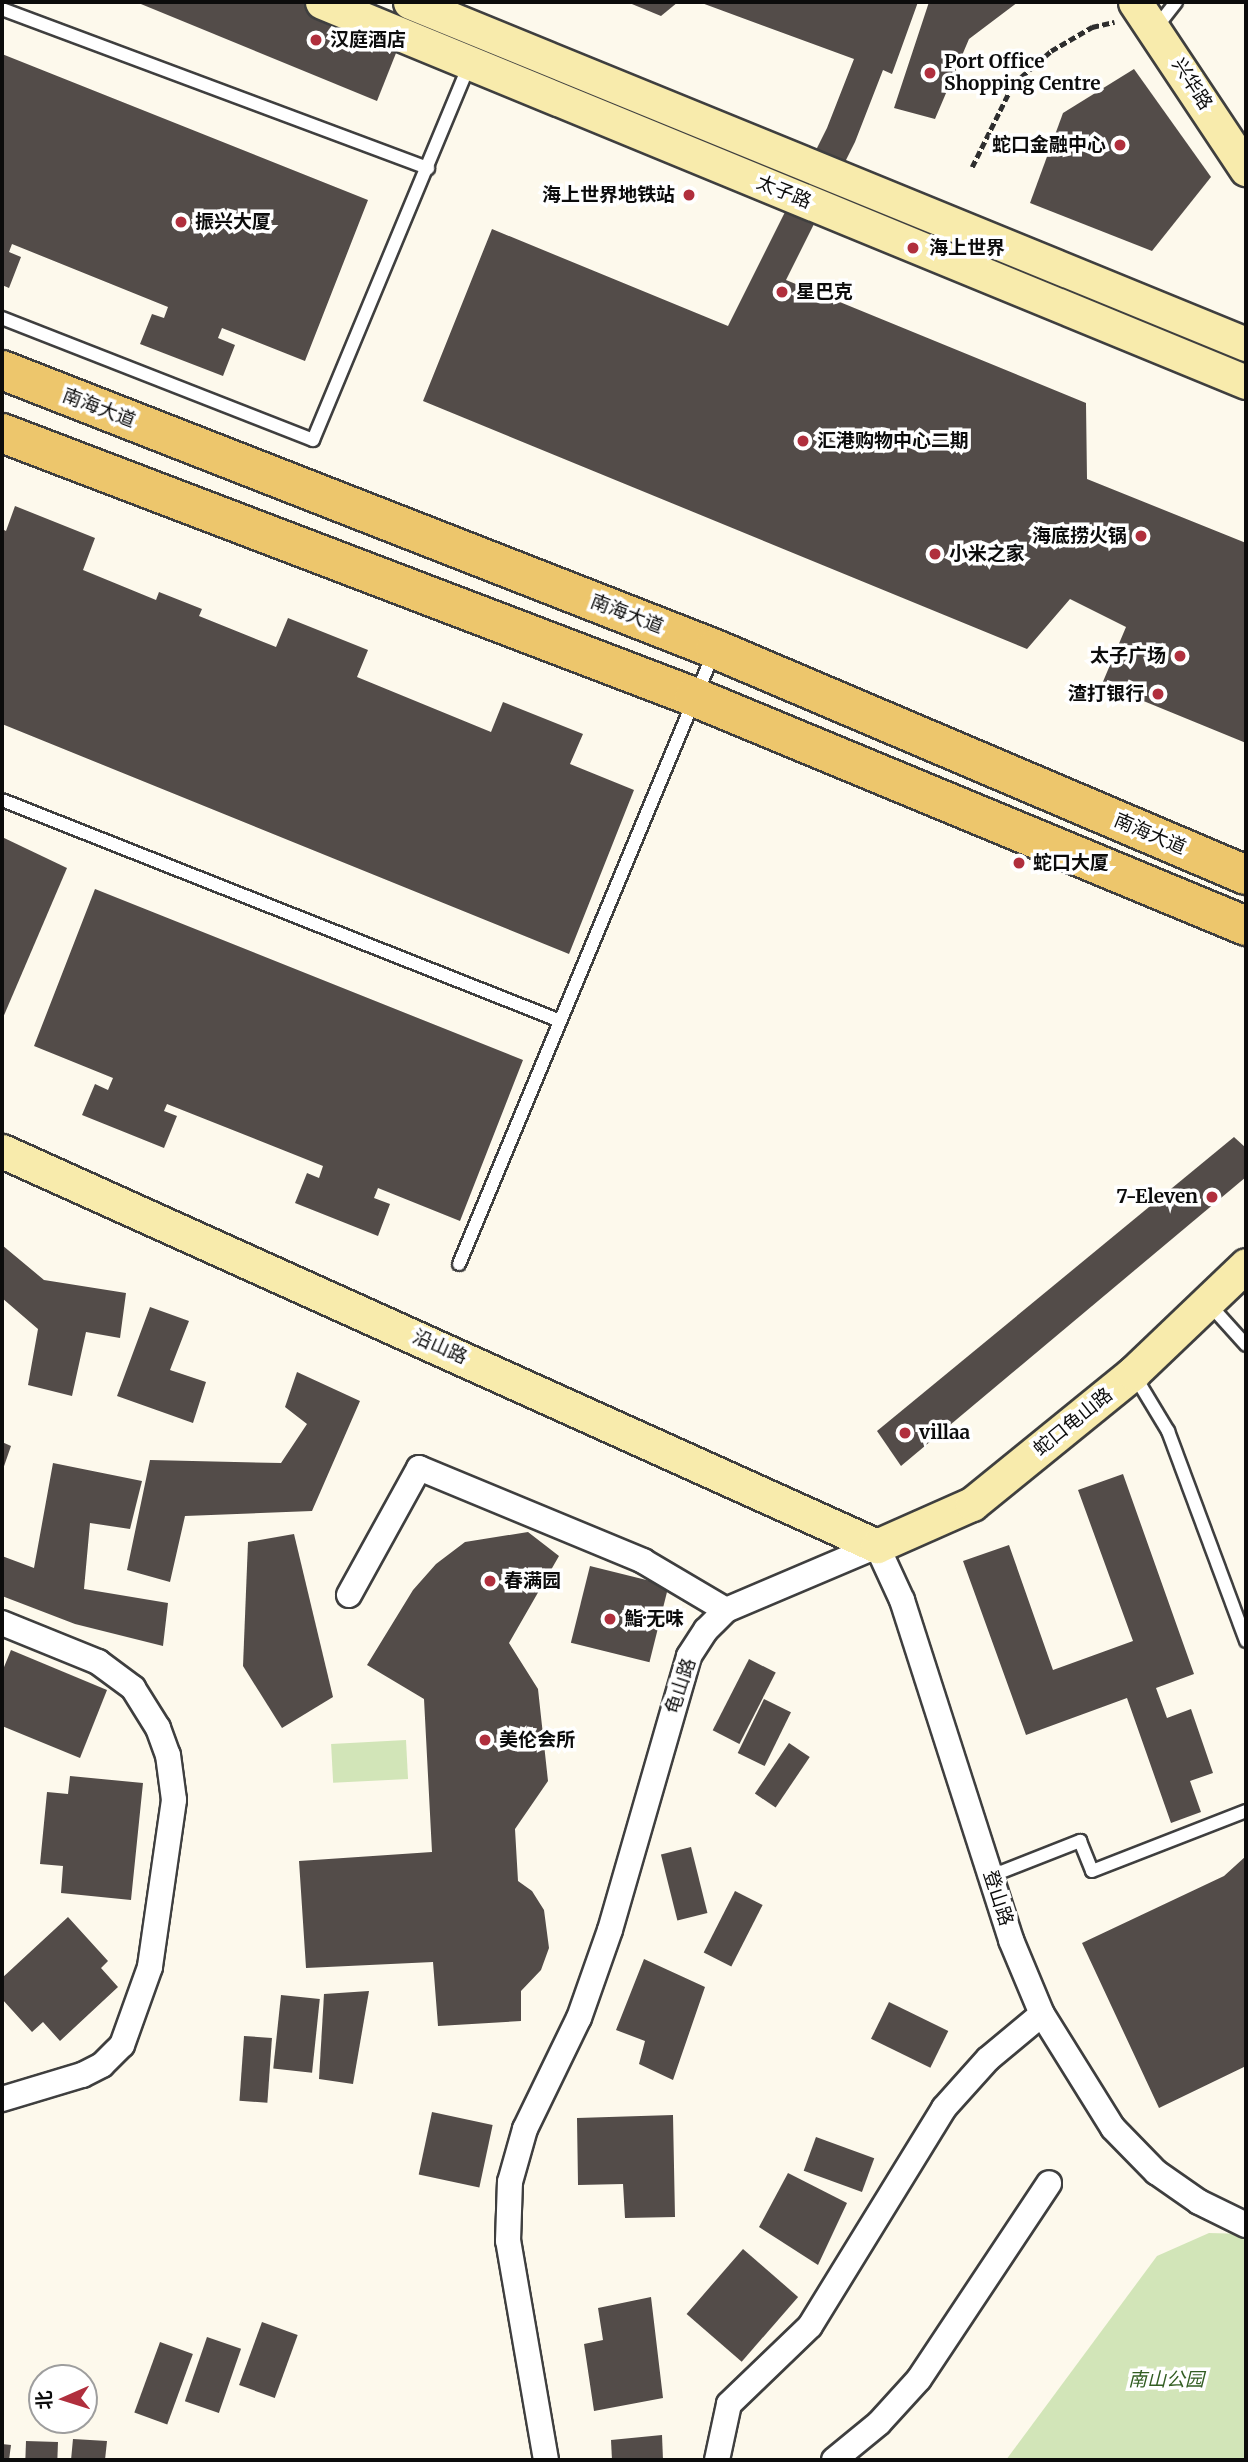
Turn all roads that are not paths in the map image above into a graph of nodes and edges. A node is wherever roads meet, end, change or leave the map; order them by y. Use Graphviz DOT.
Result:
graph roads {
  1 [pos="322,2"];
  2 [pos="410,2"];
  3 [pos="1176,2"];
  4 [pos="2,9"];
  5 [pos="1144,14"];
  6 [pos="470,63"];
  7 [pos="428,167"];
  8 [pos="1246,169"];
  9 [pos="2,318"];
  10 [pos="1246,344"];
  11 [pos="2,370"];
  12 [pos="1246,382"];
  13 [pos="2,433"];
  14 [pos="715,649"];
  15 [pos="694,697"];
  16 [pos="2,800"];
  17 [pos="1246,875"];
  18 [pos="1246,926"];
  19 [pos="558,1020"];
  20 [pos="2,1151"];
  21 [pos="459,1264"];
  22 [pos="1246,1265"];
  23 [pos="1208,1302"];
  24 [pos="1246,1345"];
  25 [pos="1133,1373"];
  26 [pos="877,1546"];
  27 [pos="349,1595"];
  28 [pos="726,1610"];
  29 [pos="2,1623"];
  30 [pos="1246,1641"];
  31 [pos="1246,1811"];
  32 [pos="991,1876"];
  33 [pos="1042,2014"];
  34 [pos="2,2099"];
  35 [pos="1049,2183"];
  36 [pos="1246,2225"];
  37 [pos="546,2460"];
  38 [pos="716,2460"];
  39 [pos="834,2460"];
  1 -- 6 [label="main road, 太子路"];
  2 -- 10 [label="main road, 太子路"];
  3 -- 5 [label="lane"];
  4 -- 7 [label="lane"];
  5 -- 8 [label="main road, 兴华路"];
  6 -- 7 [label="lane"];
  6 -- 12 [label="main road, 太子路"];
  7 -- 9 [label="lane"];
  11 -- 14 [label="main road, 南海大道"];
  13 -- 15 [label="main road"];
  14 -- 15 [label="lane"];
  14 -- 17 [label="main road, 南海大道"];
  15 -- 18 [label="main road"];
  15 -- 19 [label="lane"];
  16 -- 19 [label="lane"];
  19 -- 21 [label="lane"];
  20 -- 26 [label="main road, 沿山路"];
  22 -- 23 [label="main road, 蛇口龟山路"];
  23 -- 24 [label="lane"];
  23 -- 25 [label="main road, 蛇口龟山路"];
  25 -- 26 [label="main road, 蛇口龟山路"];
  25 -- 30 [label="lane"];
  26 -- 28 [label="street, 龟山路"];
  26 -- 32 [label="street, 登山路"];
  27 -- 28 [label="street"];
  28 -- 37 [label="street, 龟山路"];
  29 -- 34 [label="street"];
  31 -- 32 [label="lane"];
  32 -- 33 [label="street, 登山路"];
  33 -- 36 [label="street, 登山路"];
  33 -- 38 [label="street"];
  35 -- 39 [label="street"];
}
